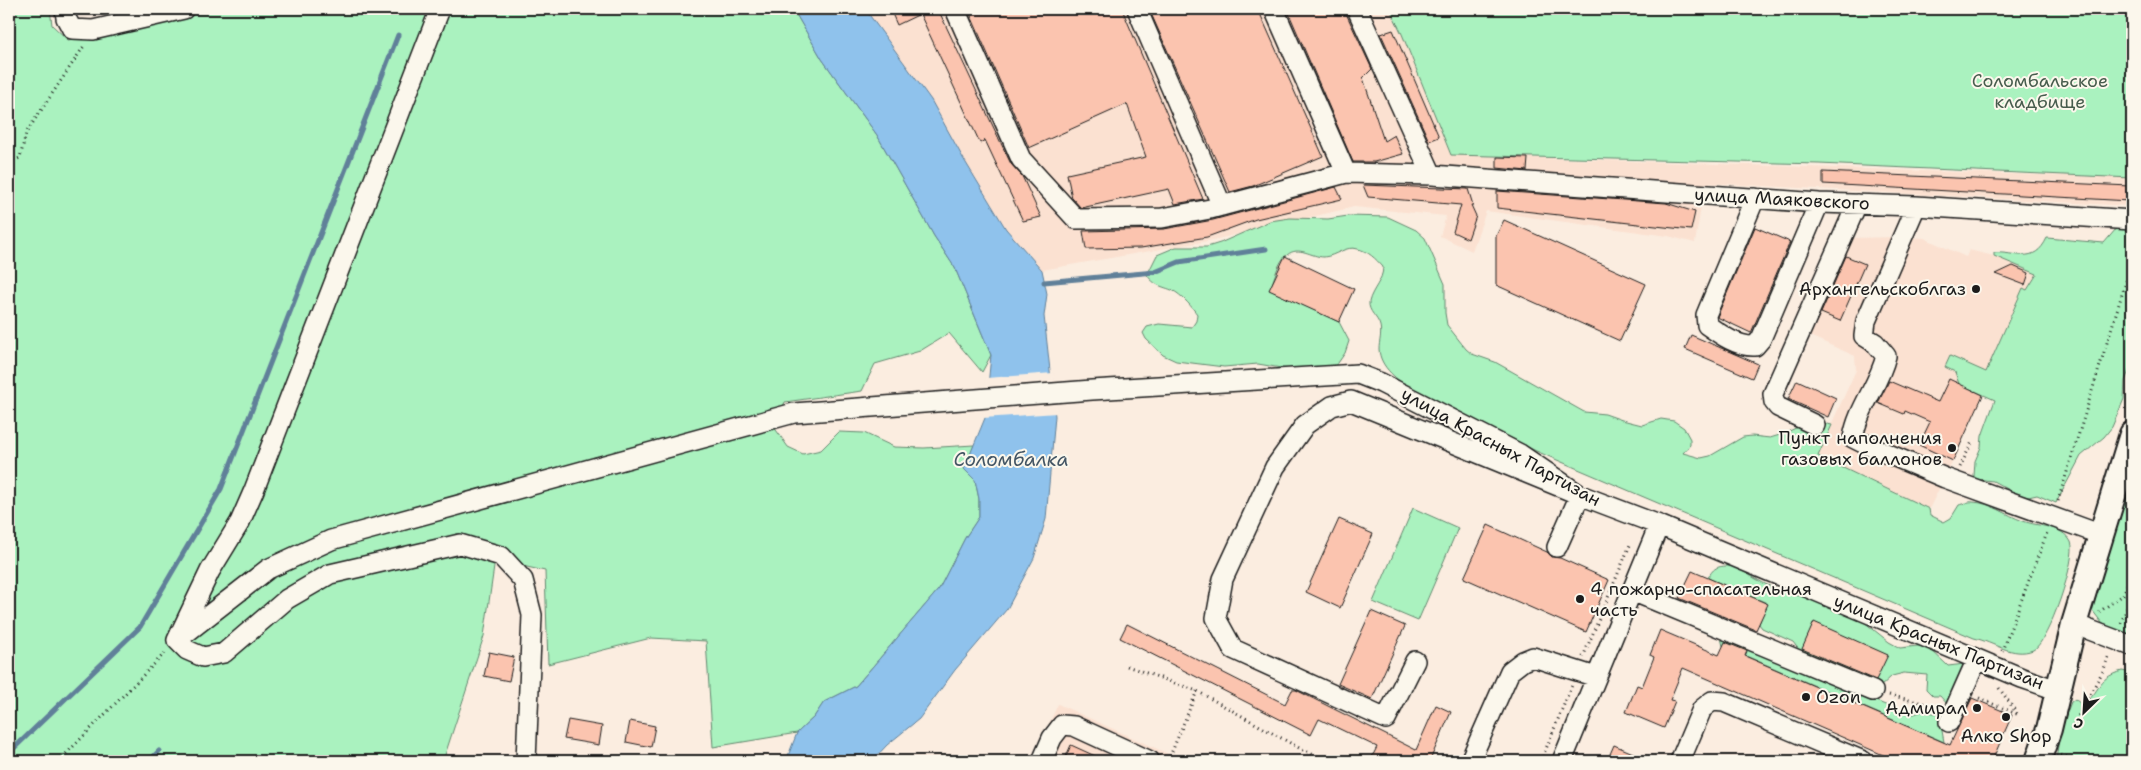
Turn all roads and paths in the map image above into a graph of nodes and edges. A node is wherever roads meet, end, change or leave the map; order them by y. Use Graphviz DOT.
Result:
graph roads {
  1 [pos="65,9"];
  2 [pos="184,9"];
  3 [pos="440,9"];
  4 [pos="955,9"];
  5 [pos="1137,9"];
  6 [pos="1274,9"];
  7 [pos="1357,9"];
  8 [pos="93,30"];
  9 [pos="9,162"];
  10 [pos="1346,172"];
  11 [pos="1432,174"];
  12 [pos="1755,198"];
  13 [pos="1819,203"];
  14 [pos="1857,204"];
  15 [pos="1222,206"];
  16 [pos="1916,206"];
  17 [pos="2132,220"];
  18 [pos="2132,262"];
  19 [pos="1815,425"];
  20 [pos="2132,434"];
  21 [pos="2129,461"];
  22 [pos="1580,494"];
  23 [pos="2058,501"];
  24 [pos="1659,525"];
  25 [pos="2048,530"];
  26 [pos="2102,535"];
  27 [pos="1557,547"];
  28 [pos="2132,573"];
  29 [pos="1632,591"];
  30 [pos="2123,595"];
  31 [pos="2132,598"];
  32 [pos="2077,625"];
  33 [pos="176,640"];
  34 [pos="2124,643"];
  35 [pos="1977,659"];
  36 [pos="1415,661"];
  37 [pos="1127,666"];
  38 [pos="1996,667"];
  39 [pos="1596,677"];
  40 [pos="2057,690"];
  41 [pos="1196,691"];
  42 [pos="1873,691"];
  43 [pos="1963,691"];
  44 [pos="1951,716"];
  45 [pos="2069,732"];
  46 [pos="2048,757"];
  47 [pos="59,761"];
  48 [pos="526,761"];
  49 [pos="1042,761"];
  50 [pos="1150,761"];
  51 [pos="1167,761"];
  52 [pos="1327,761"];
  53 [pos="1470,761"];
  54 [pos="1562,761"];
  55 [pos="1680,761"];
  56 [pos="1863,761"];
  57 [pos="2079,761"];
  1 -- 8 [label="street"];
  2 -- 8 [label="street"];
  3 -- 33 [label="street"];
  4 -- 15 [label="street, улица Маяковского"];
  5 -- 15 [label="street"];
  6 -- 10 [label="street"];
  7 -- 11 [label="street"];
  8 -- 9 [label="path"];
  10 -- 11 [label="street, улица Маяковского"];
  10 -- 15 [label="street, улица Маяковского"];
  11 -- 12 [label="street, улица Маяковского"];
  12 -- 13 [label="street, улица Маяковского"];
  12 -- 13 [label="street"];
  13 -- 14 [label="street, улица Маяковского"];
  14 -- 16 [label="street, улица Маяковского"];
  14 -- 19 [label="street"];
  16 -- 17 [label="street, улица Маяковского"];
  16 -- 26 [label="street"];
  18 -- 23 [label="path"];
  20 -- 21 [label="main road"];
  21 -- 26 [label="main road"];
  22 -- 24 [label="street, улица Красных Партизан"];
  22 -- 27 [label="street"];
  22 -- 33 [label="street, улица Красных Партизан"];
  22 -- 36 [label="street"];
  24 -- 29 [label="street"];
  24 -- 35 [label="street, улица Красных Партизан"];
  25 -- 38 [label="path"];
  26 -- 32 [label="main road"];
  28 -- 30 [label="path"];
  29 -- 39 [label="street"];
  29 -- 42 [label="street"];
  30 -- 31 [label="path"];
  30 -- 32 [label="path"];
  31 -- 34 [label="path"];
  32 -- 34 [label="street"];
  32 -- 40 [label="main road"];
  33 -- 47 [label="path"];
  33 -- 48 [label="street"];
  34 -- 45 [label="path"];
  35 -- 38 [label="street, улица Красных Партизан"];
  35 -- 43 [label="street"];
  37 -- 41 [label="path"];
  38 -- 40 [label="street, улица Красных Партизан"];
  38 -- 43 [label="path"];
  39 -- 53 [label="street"];
  39 -- 54 [label="street"];
  40 -- 46 [label="main road"];
  41 -- 51 [label="path"];
  41 -- 52 [label="path"];
  42 -- 44 [label="path"];
  43 -- 44 [label="street"];
  46 -- 57 [label="path"];
  49 -- 50 [label="street"];
  55 -- 56 [label="street"];
}
